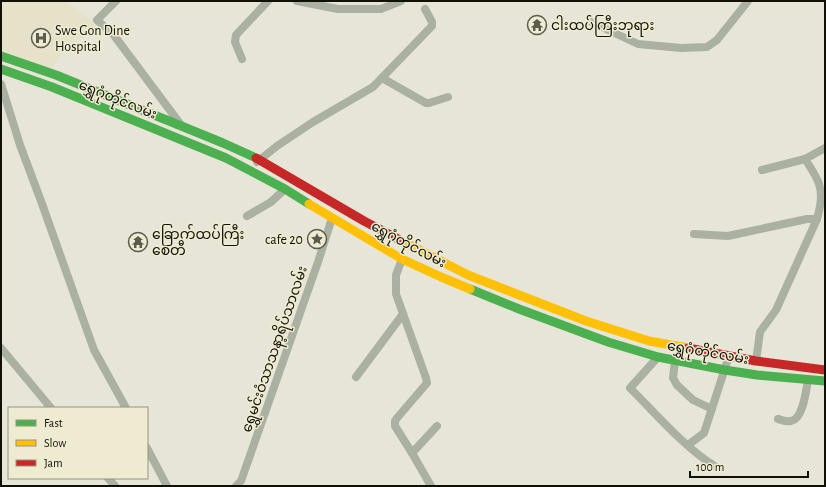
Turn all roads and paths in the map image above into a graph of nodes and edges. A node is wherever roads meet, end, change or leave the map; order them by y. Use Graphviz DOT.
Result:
graph roads {
  1 [pos="116,1"];
  2 [pos="268,1"];
  3 [pos="297,1"];
  4 [pos="401,1"];
  5 [pos="748,1"];
  6 [pos="425,10"];
  7 [pos="591,22"];
  8 [pos="1,56"];
  9 [pos="242,59"];
  10 [pos="1,69"];
  11 [pos="382,78"];
  12 [pos="1,84"];
  13 [pos="448,97"];
  14 [pos="182,127"];
  15 [pos="825,148"];
  16 [pos="806,159"];
  17 [pos="260,160"];
  18 [pos="249,170"];
  19 [pos="762,170"];
  20 [pos="285,189"];
  21 [pos="247,216"];
  22 [pos="332,218"];
  23 [pos="817,219"];
  24 [pos="694,234"];
  25 [pos="402,259"];
  26 [pos="403,314"];
  27 [pos="1,348"];
  28 [pos="729,356"];
  29 [pos="658,357"];
  30 [pos="675,361"];
  31 [pos="756,361"];
  32 [pos="725,370"];
  33 [pos="825,370"];
  34 [pos="356,377"];
  35 [pos="808,380"];
  36 [pos="825,381"];
  37 [pos="50,407"];
  38 [pos="125,407"];
  39 [pos="712,409"];
  40 [pos="778,419"];
  41 [pos="437,426"];
  42 [pos="688,445"];
  43 [pos="148,450"];
  44 [pos="412,453"];
  45 [pos="716,467"];
  46 [pos="168,486"];
  47 [pos="236,486"];
  48 [pos="431,486"];
  1 -- 14 [label="street"];
  2 -- 9 [label="street"];
  3 -- 4 [label="street"];
  5 -- 7 [label="street"];
  6 -- 11 [label="street"];
  8 -- 14 [label="main road, ရွှေဂုံတိုင်လမ်း"];
  10 -- 18 [label="main road, ရွှေဂုံတိုင်လမ်း"];
  11 -- 13 [label="street"];
  11 -- 17 [label="street"];
  12 -- 38 [label="street"];
  14 -- 17 [label="main road, ရွှေဂုံတိုင်လမ်း"];
  15 -- 16 [label="street"];
  16 -- 19 [label="street"];
  16 -- 23 [label="street"];
  17 -- 18 [label="street"];
  17 -- 28 [label="main road, ရွှေဂုံတိုင်လမ်း"];
  18 -- 20 [label="main road, ရွှေဂုံတိုင်လမ်း"];
  20 -- 21 [label="street"];
  20 -- 22 [label="main road, ရွှေဂုံတိုင်လမ်း"];
  22 -- 25 [label="main road, ရွှေဂုံတိုင်လမ်း"];
  22 -- 47 [label="street, ရွှေမင်းဝံသာသနာ့ရိပ်သာလမ်း"];
  23 -- 24 [label="street"];
  23 -- 31 [label="street"];
  25 -- 26 [label="street"];
  25 -- 29 [label="main road, ရွှေဂုံတိုင်လမ်း"];
  26 -- 34 [label="street"];
  26 -- 44 [label="street"];
  27 -- 37 [label="street"];
  28 -- 31 [label="main road, ရွှေဂုံတိုင်လမ်း"];
  28 -- 32 [label="street"];
  29 -- 30 [label="main road, ရွှေဂုံတိုင်လမ်း"];
  29 -- 42 [label="street"];
  30 -- 32 [label="main road, ရွှေဂုံတိုင်လမ်း"];
  30 -- 39 [label="street"];
  31 -- 33 [label="main road, ရွှေဂုံတိုင်လမ်း"];
  32 -- 35 [label="main road, ရွှေဂုံတိုင်လမ်း"];
  32 -- 39 [label="street"];
  35 -- 36 [label="main road, ရွှေဂုံတိုင်လမ်း"];
  35 -- 40 [label="street"];
  39 -- 42 [label="street"];
  41 -- 44 [label="street"];
  42 -- 45 [label="street"];
  43 -- 46 [label="street"];
  44 -- 48 [label="street"];
}
